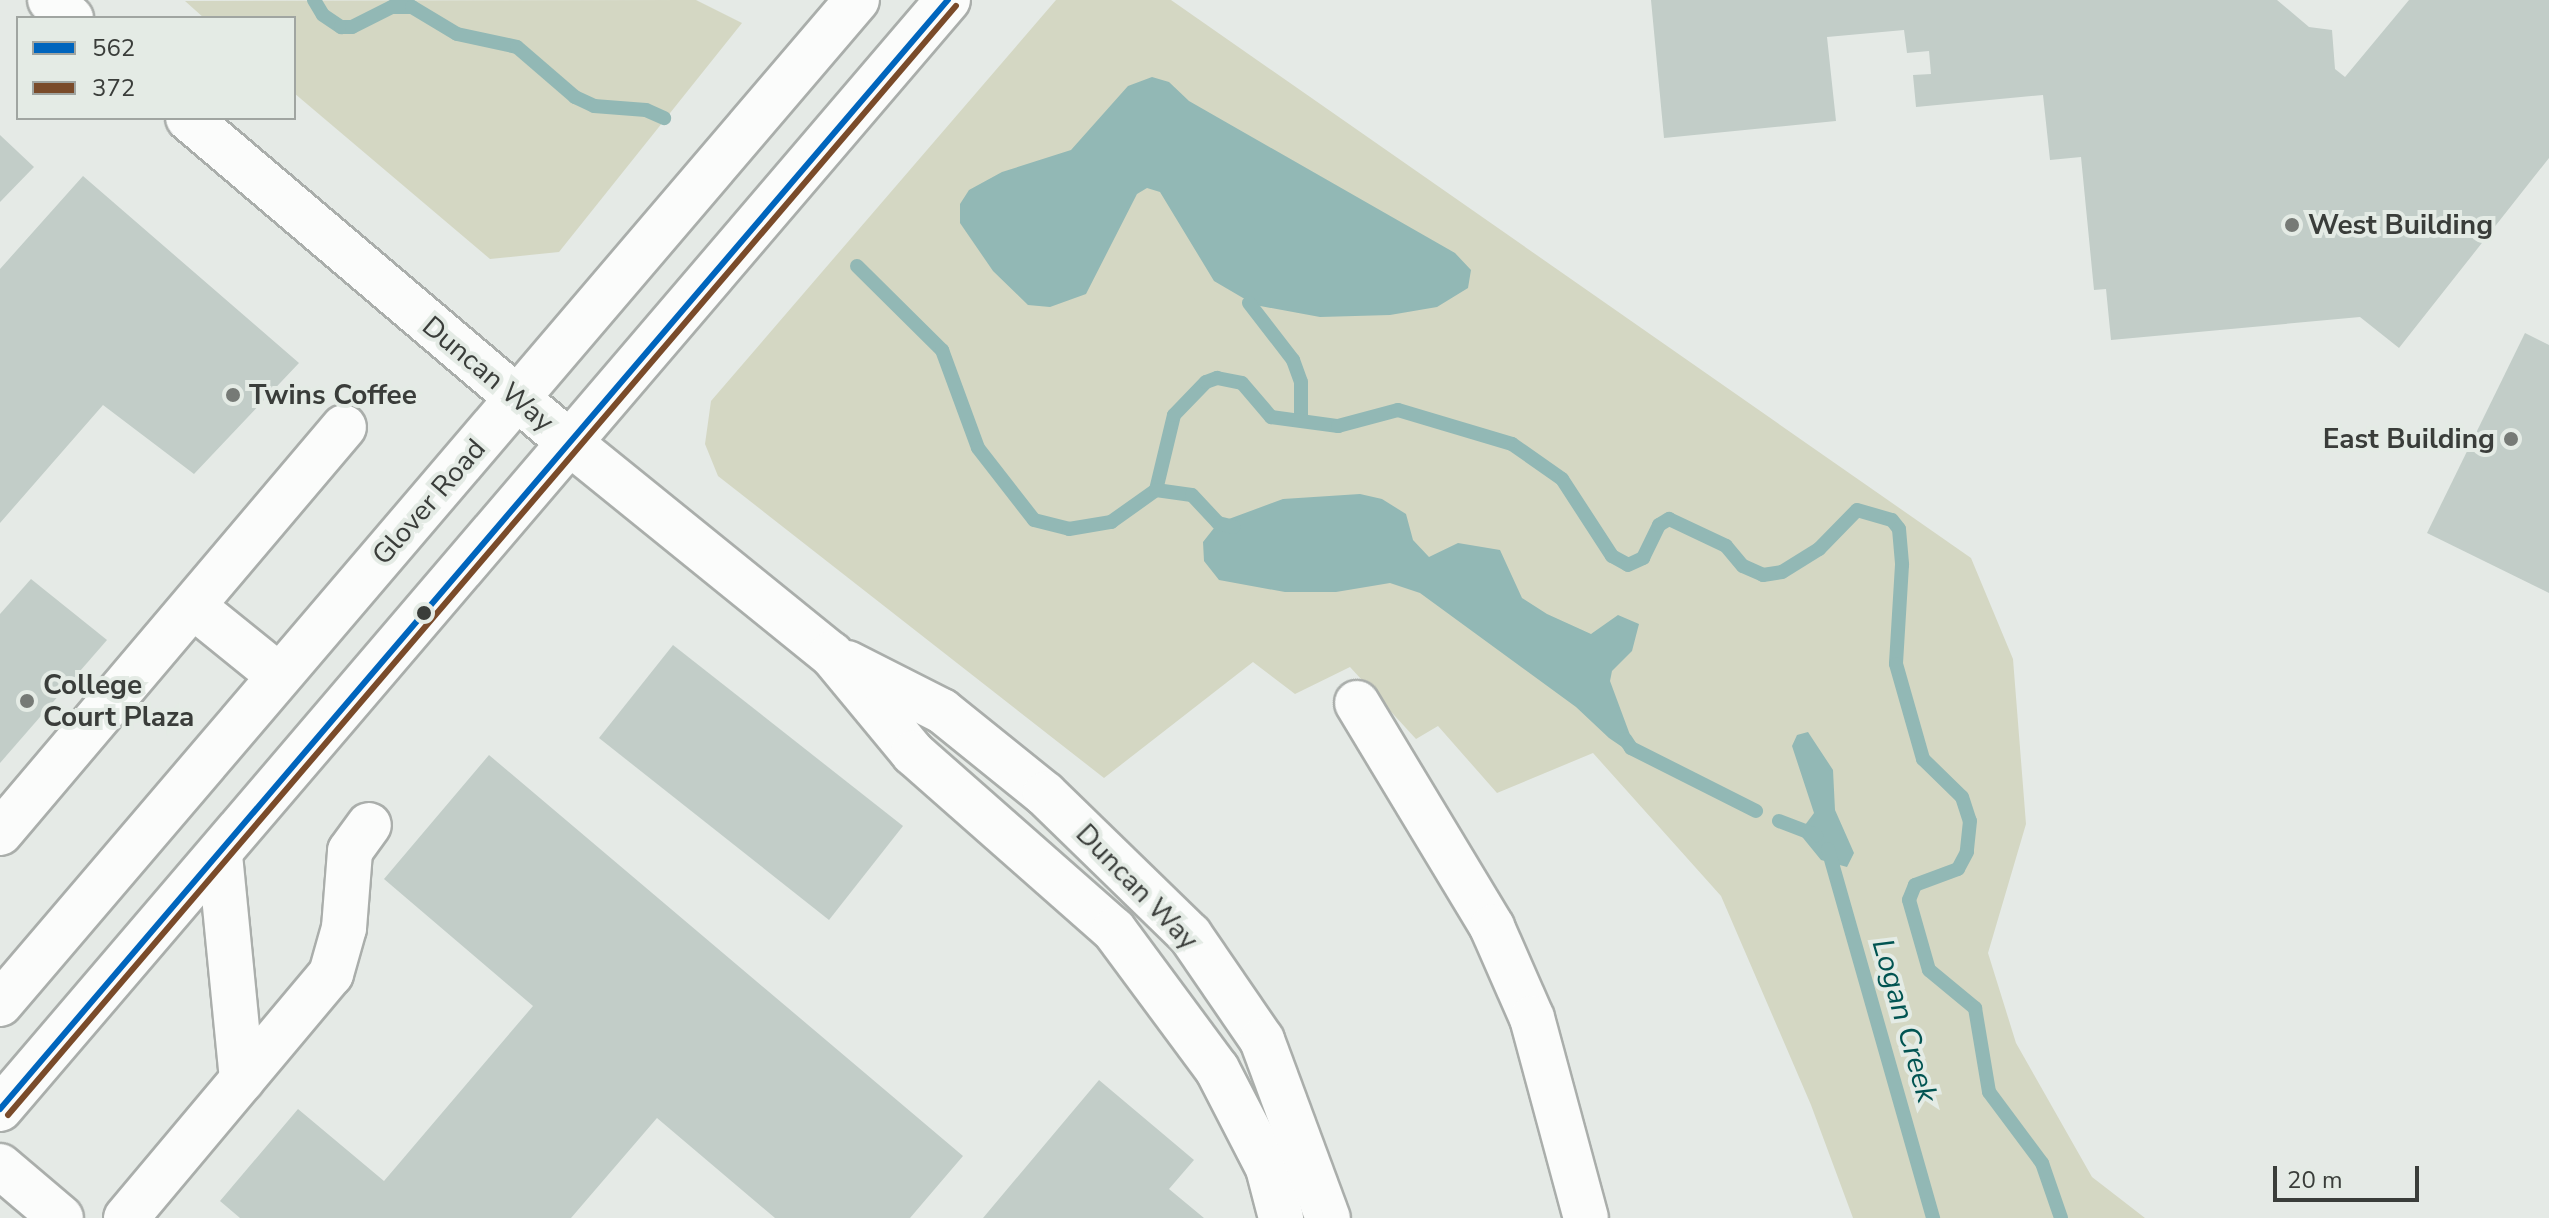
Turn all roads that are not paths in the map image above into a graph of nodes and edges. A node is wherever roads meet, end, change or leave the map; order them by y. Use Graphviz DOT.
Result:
graph roads {
  1 [pos="50,0"];
  2 [pos="103,0"];
  3 [pos="857,0"];
  4 [pos="948,0"];
  5 [pos="69,16"];
  6 [pos="89,16"];
  7 [pos="190,120"];
  8 [pos="519,400"];
  9 [pos="344,427"];
  10 [pos="570,443"];
  11 [pos="194,607"];
  12 [pos="831,654"];
  13 [pos="278,675"];
  14 [pos="1357,703"];
  15 [pos="369,825"];
  16 [pos="0,833"];
  17 [pos="220,855"];
  18 [pos="0,1004"];
  19 [pos="242,1080"];
  20 [pos="0,1109"];
  21 [pos="0,1166"];
  22 [pos="1583,1217"];
  23 [pos="61,1218"];
  24 [pos="126,1218"];
  25 [pos="1281,1218"];
  26 [pos="1328,1218"];
  1 -- 5 [label="main road"];
  2 -- 6 [label="main road"];
  3 -- 8 [label="main road, Glover Road"];
  4 -- 10 [label="main road"];
  7 -- 8 [label="main road, Duncan Way"];
  8 -- 10 [label="main road, Duncan Way"];
  8 -- 13 [label="main road, Glover Road"];
  9 -- 11 [label="main road"];
  10 -- 12 [label="main road, Duncan Way"];
  10 -- 17 [label="main road"];
  11 -- 13 [label="main road"];
  11 -- 16 [label="main road"];
  12 -- 25 [label="main road, Duncan Way"];
  12 -- 26 [label="main road, Duncan Way"];
  13 -- 18 [label="main road, Glover Road"];
  14 -- 22 [label="main road"];
  15 -- 19 [label="main road"];
  17 -- 19 [label="main road"];
  17 -- 20 [label="main road"];
  19 -- 24 [label="main road"];
  21 -- 23 [label="main road"];
}
